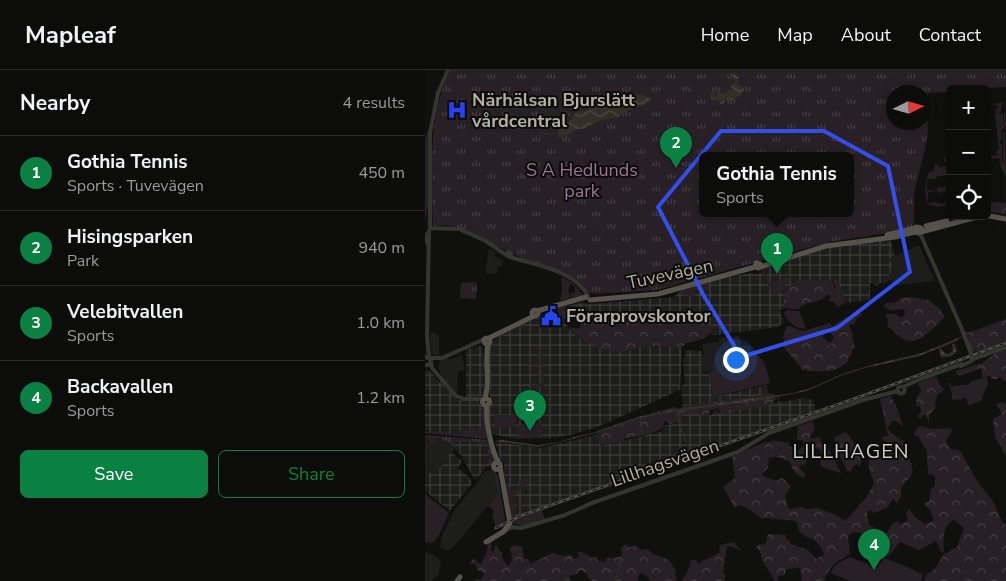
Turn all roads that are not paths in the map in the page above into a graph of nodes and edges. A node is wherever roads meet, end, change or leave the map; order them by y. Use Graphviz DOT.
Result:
graph roads {
  1 [pos="448,70"];
  2 [pos="991,215"];
  3 [pos="1006,218"];
  4 [pos="958,220"];
  5 [pos="427,229"];
  6 [pos="918,231"];
  7 [pos="680,289"];
  8 [pos="588,298"];
  9 [pos="486,341"];
  10 [pos="1006,347"];
  11 [pos="996,351"];
  12 [pos="971,359"];
  13 [pos="428,361"];
  14 [pos="903,389"];
  15 [pos="485,401"];
  16 [pos="497,466"];
  17 [pos="507,526"];
  18 [pos="523,528"];
  1 -- 5 [label="street"];
  2 -- 3 [label="main road, Tuvevägen"];
  3 -- 6 [label="main road, Tuvevägen"];
  4 -- 6 [label="main road, Tuvevägen"];
  5 -- 8 [label="street"];
  5 -- 13 [label="street"];
  6 -- 7 [label="main road, Tuvevägen"];
  6 -- 12 [label="street"];
  7 -- 8 [label="main road, Tuvevägen"];
  7 -- 8 [label="main road, Tuvevägen"];
  8 -- 9 [label="main road, Tuvevägen"];
  9 -- 13 [label="street, Tuvevägen"];
  9 -- 15 [label="main road"];
  10 -- 11 [label="street, Lillhagsvägen"];
  11 -- 12 [label="street, Lillhagsvägen"];
  11 -- 12 [label="street, Lillhagsvägen"];
  12 -- 14 [label="street, Lillhagsvägen"];
  12 -- 14 [label="street, Lillhagsvägen"];
  13 -- 15 [label="street"];
  14 -- 18 [label="street, Lillhagsvägen"];
  15 -- 16 [label="main road"];
  16 -- 17 [label="main road"];
  16 -- 17 [label="main road"];
  17 -- 18 [label="street, Lillhagsvägen"];
  17 -- 18 [label="street, Lillhagsvägen"];
}
